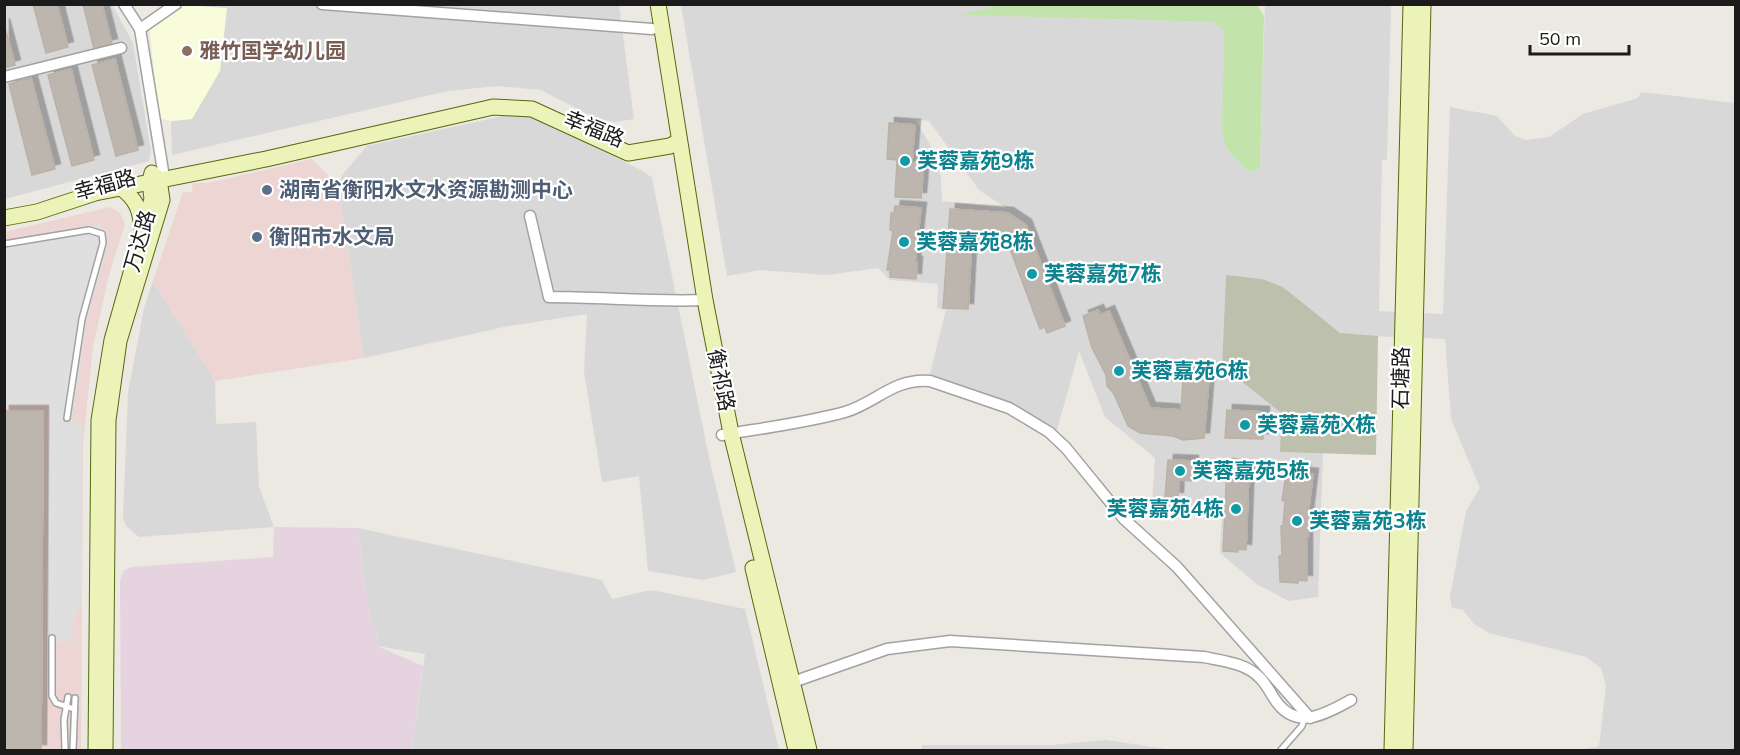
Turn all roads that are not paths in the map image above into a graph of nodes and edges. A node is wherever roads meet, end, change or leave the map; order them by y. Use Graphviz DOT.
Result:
graph roads {
  1 [pos="124,4"];
  2 [pos="176,4"];
  3 [pos="322,4"];
  4 [pos="649,4"];
  5 [pos="658,4"];
  6 [pos="1411,4"];
  7 [pos="1423,4"];
  8 [pos="1432,4"];
  9 [pos="652,28"];
  10 [pos="140,29"];
  11 [pos="121,48"];
  12 [pos="4,77"];
  13 [pos="1421,86"];
  14 [pos="673,142"];
  15 [pos="183,174"];
  16 [pos="156,176"];
  17 [pos="121,188"];
  18 [pos="162,200"];
  19 [pos="4,212"];
  20 [pos="531,216"];
  21 [pos="4,218"];
  22 [pos="142,235"];
  23 [pos="4,244"];
  24 [pos="700,300"];
  25 [pos="67,418"];
  26 [pos="727,434"];
  27 [pos="52,638"];
  28 [pos="793,682"];
  29 [pos="68,697"];
  30 [pos="75,698"];
  31 [pos="1351,700"];
  32 [pos="66,708"];
  33 [pos="74,709"];
  34 [pos="1307,718"];
  35 [pos="65,750"];
  36 [pos="72,750"];
  37 [pos="96,750"];
  38 [pos="105,750"];
  39 [pos="796,750"];
  40 [pos="809,750"];
  41 [pos="1281,750"];
  42 [pos="1392,750"];
  43 [pos="1405,750"];
  1 -- 10 [label="street"];
  2 -- 10 [label="street"];
  3 -- 9 [label="street"];
  4 -- 9 [label="street, 衡祁路"];
  5 -- 14 [label="street, 衡祁路"];
  6 -- 42 [label="street, 石塘路"];
  7 -- 13 [label="street, 石塘路"];
  8 -- 13 [label="street"];
  9 -- 14 [label="street, 衡祁路"];
  10 -- 16 [label="street"];
  11 -- 12 [label="street"];
  13 -- 43 [label="street, 石塘路"];
  14 -- 15 [label="street, 幸福路"];
  14 -- 16 [label="street, 幸福路"];
  14 -- 24 [label="street, 衡祁路"];
  15 -- 16 [label="street, 幸福路"];
  15 -- 18 [label="street"];
  16 -- 17 [label="street, 幸福路"];
  16 -- 18 [label="street, 万达路"];
  16 -- 19 [label="street, 幸福路"];
  16 -- 22 [label="street, 万达路"];
  17 -- 21 [label="street, 幸福路"];
  17 -- 22 [label="street"];
  18 -- 38 [label="street, 万达路"];
  20 -- 24 [label="street"];
  22 -- 37 [label="street, 万达路"];
  23 -- 25 [label="lane"];
  24 -- 26 [label="street, 衡祁路"];
  26 -- 28 [label="street, 衡祁路"];
  26 -- 34 [label="street"];
  26 -- 39 [label="street, 衡祁路"];
  27 -- 32 [label="lane"];
  28 -- 34 [label="street"];
  28 -- 40 [label="street, 衡祁路"];
  29 -- 32 [label="lane"];
  30 -- 33 [label="lane"];
  31 -- 34 [label="street"];
  32 -- 33 [label="lane"];
  32 -- 35 [label="lane"];
  33 -- 36 [label="lane"];
  34 -- 41 [label="lane"];
}
